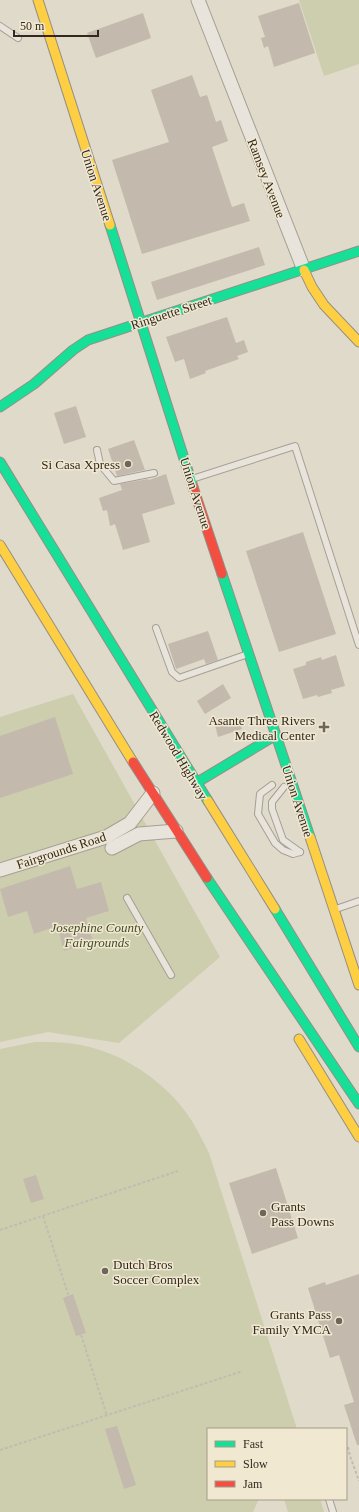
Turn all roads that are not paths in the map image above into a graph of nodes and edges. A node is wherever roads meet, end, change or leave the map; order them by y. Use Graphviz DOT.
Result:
graph roads {
  1 [pos="38,0"];
  2 [pos="198,0"];
  3 [pos="0,26"];
  4 [pos="18,38"];
  5 [pos="359,251"];
  6 [pos="304,270"];
  7 [pos="141,322"];
  8 [pos="359,342"];
  9 [pos="0,407"];
  10 [pos="97,450"];
  11 [pos="0,462"];
  12 [pos="154,473"];
  13 [pos="191,480"];
  14 [pos="0,545"];
  15 [pos="156,628"];
  16 [pos="359,645"];
  17 [pos="249,654"];
  18 [pos="276,734"];
  19 [pos="196,783"];
  20 [pos="272,784"];
  21 [pos="284,787"];
  22 [pos="153,793"];
  23 [pos="176,831"];
  24 [pos="109,843"];
  25 [pos="0,870"];
  26 [pos="127,898"];
  27 [pos="359,902"];
  28 [pos="224,905"];
  29 [pos="333,910"];
  30 [pos="249,957"];
  31 [pos="171,974"];
  32 [pos="359,985"];
  33 [pos="293,1031"];
  34 [pos="359,1047"];
  35 [pos="359,1104"];
  36 [pos="359,1137"];
  37 [pos="329,1500"];
  38 [pos="333,1512"];
  1 -- 7 [label="main road, Union Avenue"];
  2 -- 6 [label="street, Ramsey Avenue"];
  3 -- 4 [label="lane"];
  5 -- 6 [label="main road, Ringuette Street"];
  6 -- 7 [label="main road, Ringuette Street"];
  6 -- 8 [label="main road, Ramsey Avenue"];
  7 -- 9 [label="main road, Ringuette Street"];
  7 -- 13 [label="main road, Union Avenue"];
  10 -- 12 [label="lane"];
  11 -- 19 [label="main road, Redwood Highway"];
  13 -- 16 [label="lane"];
  13 -- 17 [label="main road, Union Avenue"];
  14 -- 22 [label="main road"];
  15 -- 17 [label="lane"];
  17 -- 18 [label="main road, Union Avenue"];
  18 -- 19 [label="main road"];
  18 -- 29 [label="main road, Union Avenue"];
  19 -- 34 [label="main road, Redwood Highway"];
  20 -- 21 [label="lane"];
  22 -- 23 [label="main road"];
  22 -- 24 [label="street, Fairgrounds Road"];
  23 -- 24 [label="street"];
  23 -- 28 [label="main road"];
  24 -- 25 [label="street, Fairgrounds Road"];
  26 -- 31 [label="lane"];
  27 -- 29 [label="lane"];
  28 -- 30 [label="main road"];
  28 -- 35 [label="main road"];
  29 -- 32 [label="main road, Union Avenue"];
  33 -- 36 [label="main road"];
  37 -- 38 [label="lane"];
}
